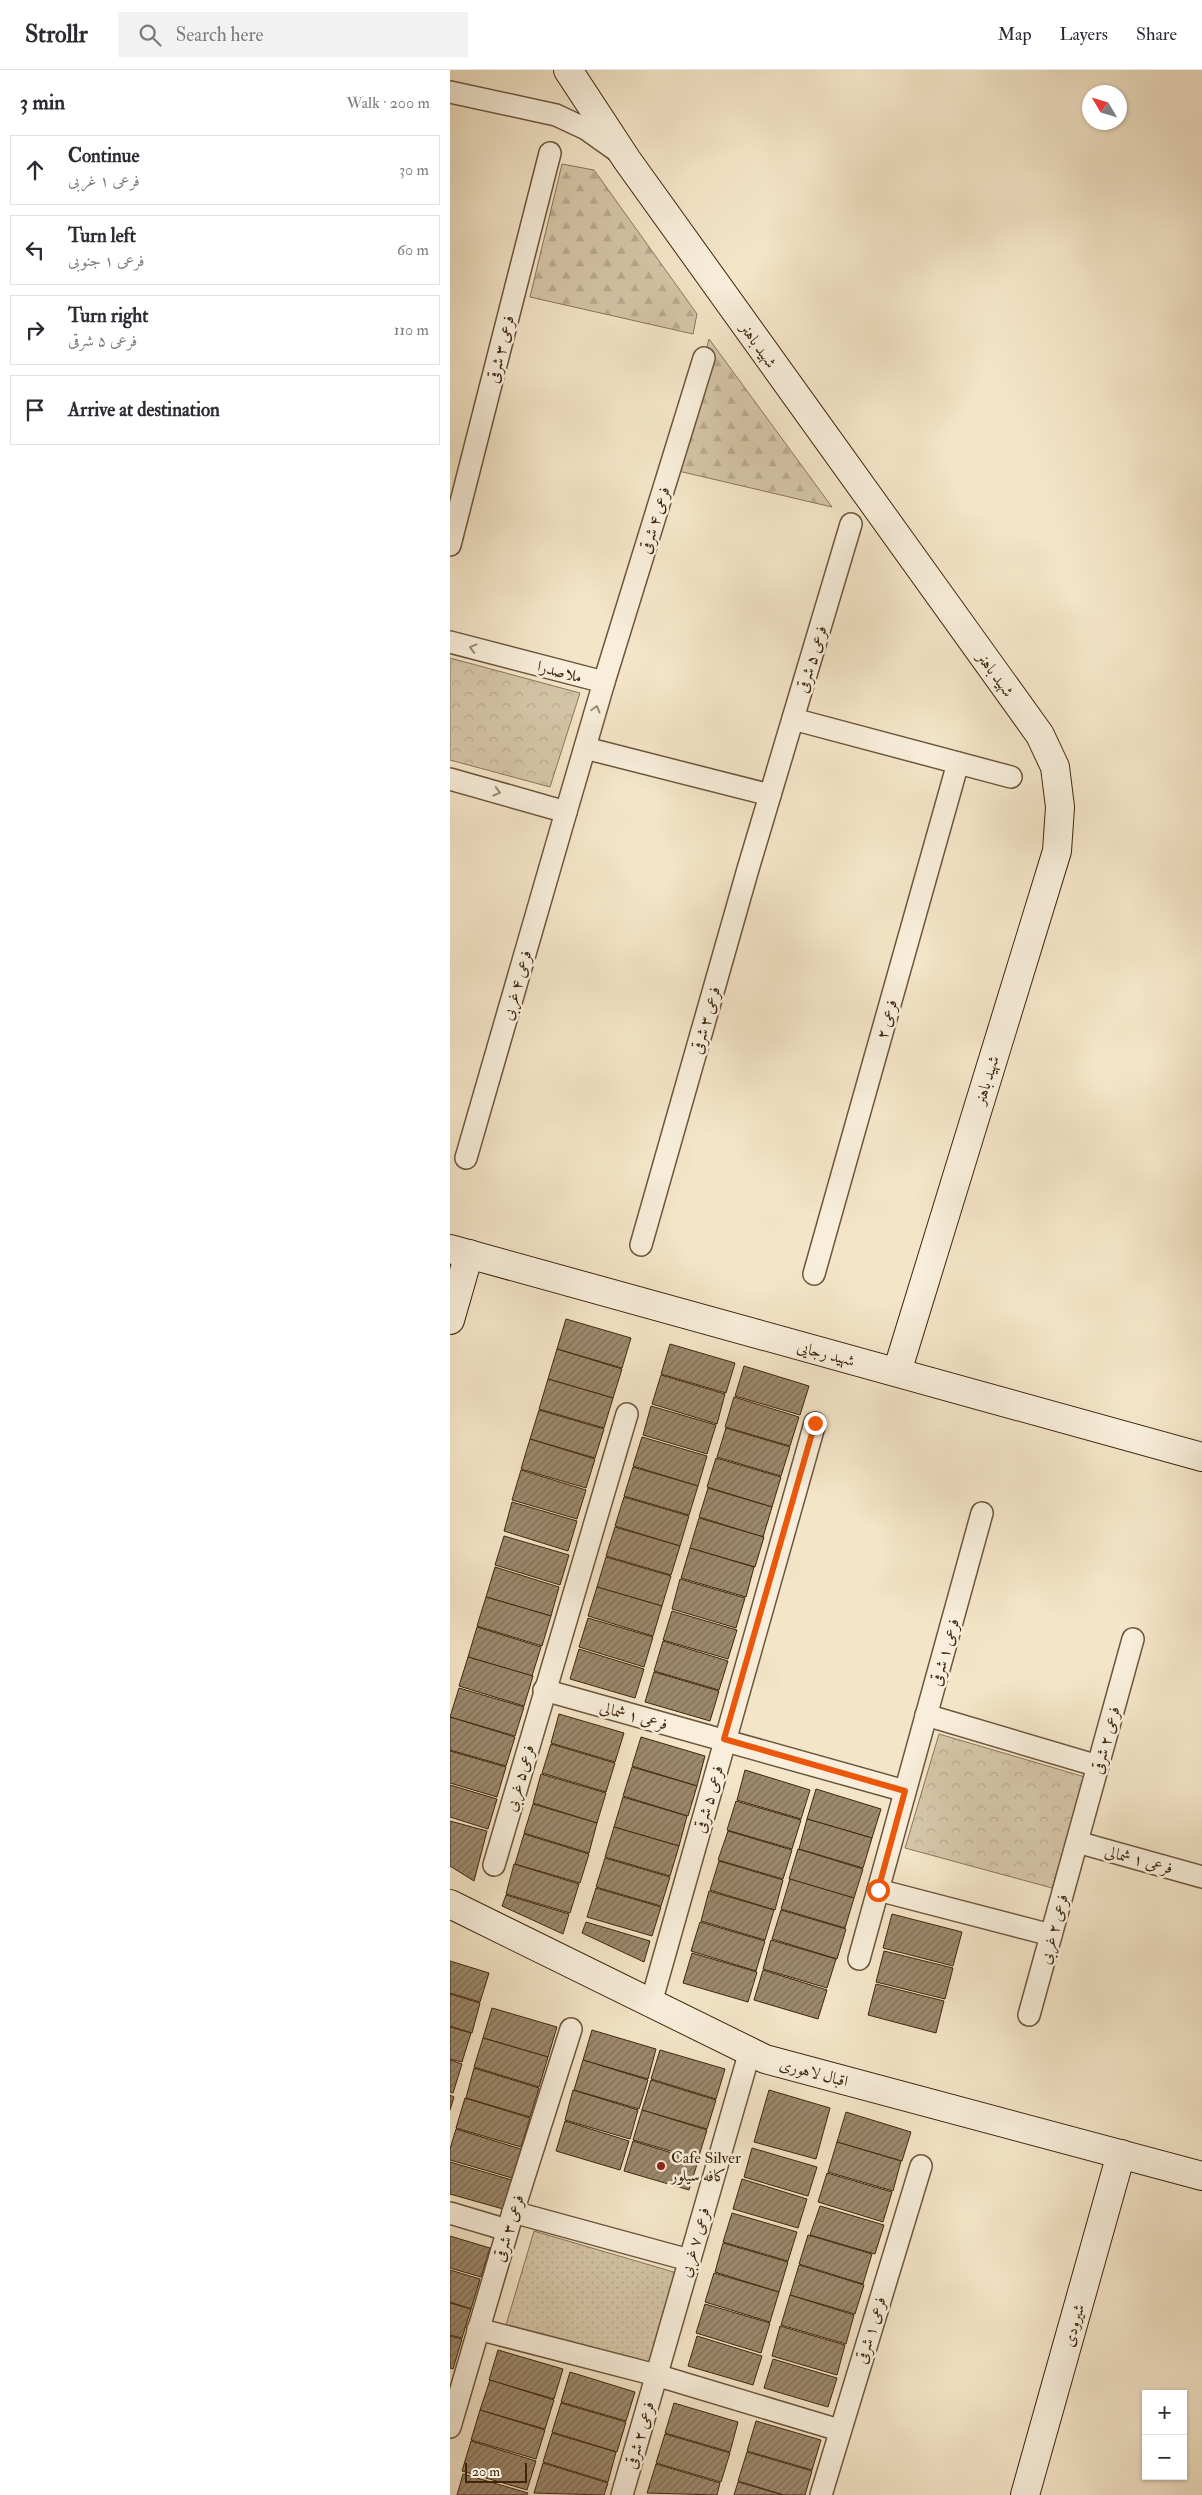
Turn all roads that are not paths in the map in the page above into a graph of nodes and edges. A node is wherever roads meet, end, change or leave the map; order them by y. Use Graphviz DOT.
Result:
graph roads {
  1 [pos="568,70"];
  2 [pos="450,92"];
  3 [pos="550,153"];
  4 [pos="627,160"];
  5 [pos="704,358"];
  6 [pos="851,524"];
  7 [pos="450,545"];
  8 [pos="450,642"];
  9 [pos="604,682"];
  10 [pos="793,719"];
  11 [pos="585,748"];
  12 [pos="958,763"];
  13 [pos="1011,777"];
  14 [pos="450,779"];
  15 [pos="770,795"];
  16 [pos="566,812"];
  17 [pos="466,1158"];
  18 [pos="641,1245"];
  19 [pos="459,1251"];
  20 [pos="814,1274"];
  21 [pos="450,1320"];
  22 [pos="897,1372"];
  23 [pos="627,1414"];
  24 [pos="815,1423"];
  25 [pos="1202,1457"];
  26 [pos="982,1513"];
  27 [pos="1133,1638"];
  28 [pos="544,1690"];
  29 [pos="926,1715"];
  30 [pos="724,1739"];
  31 [pos="1098,1766"];
  32 [pos="905,1791"];
  33 [pos="1077,1842"];
  34 [pos="494,1865"];
  35 [pos="1202,1877"];
  36 [pos="878,1890"];
  37 [pos="450,1904"];
  38 [pos="1051,1935"];
  39 [pos="858,1959"];
  40 [pos="651,2002"];
  41 [pos="1029,2015"];
  42 [pos="571,2029"];
  43 [pos="750,2051"];
  44 [pos="1121,2154"];
  45 [pos="921,2166"];
  46 [pos="1202,2176"];
  47 [pos="450,2213"];
  48 [pos="510,2221"];
  49 [pos="688,2260"];
  50 [pos="478,2329"];
  51 [pos="656,2376"];
  52 [pos="450,2427"];
  53 [pos="839,2430"];
  54 [pos="622,2495"];
  55 [pos="820,2495"];
  56 [pos="1025,2495"];
  1 -- 4 [label="street, شهید باهنر"];
  2 -- 4 [label="street"];
  3 -- 7 [label="street, فرعی ۳ شرقی"];
  4 -- 22 [label="street, شهید باهنر"];
  5 -- 9 [label="street, فرعی ۴ شرقی"];
  6 -- 10 [label="street, فرعی ۵ شرقی"];
  9 -- 8 [label="street, ملاصدرا, one-way"];
  11 -- 9 [label="street, ملاصدرا, one-way"];
  10 -- 12 [label="street"];
  10 -- 15 [label="street, فرعی ۵ شرقی"];
  11 -- 15 [label="street"];
  11 -- 16 [label="street, ملاصدرا"];
  12 -- 13 [label="street"];
  12 -- 20 [label="street, فرعی ۲"];
  14 -- 16 [label="street, one-way"];
  15 -- 18 [label="street, فرعی ۳ شرقی"];
  16 -- 17 [label="street, فرعی ۴ غربی"];
  19 -- 21 [label="street"];
  19 -- 22 [label="street, شهید رجایی"];
  22 -- 25 [label="street, شهید رجایی"];
  23 -- 28 [label="street"];
  24 -- 30 [label="street, فرعی ۵ شرقی"];
  26 -- 29 [label="street, فرعی ۱ شرقی"];
  27 -- 31 [label="street, فرعی ۲ شرقی"];
  28 -- 30 [label="street, فرعی ۱ شمالی"];
  28 -- 34 [label="street, فرعی۵ غربی"];
  29 -- 31 [label="street"];
  29 -- 32 [label="street, فرعی ۱ شرقی"];
  30 -- 32 [label="street, فرعی ۱ شمالی"];
  30 -- 40 [label="street, فرعی ۵ شرقی"];
  31 -- 33 [label="street, فرعی ۲ شرقی"];
  32 -- 36 [label="street, فرعی ۱ شرقی"];
  33 -- 35 [label="street, فرعی ۱ شمالی"];
  33 -- 38 [label="street, فرعی ۲ غربی"];
  36 -- 38 [label="street"];
  36 -- 39 [label="street, فرعی ۱ شرقی"];
  37 -- 40 [label="street, اقبال لاهوری"];
  38 -- 41 [label="street, فرعی ۲ غربی"];
  40 -- 43 [label="street, اقبال لاهوری"];
  42 -- 48 [label="street, فرعی ۳ شرقی"];
  43 -- 44 [label="street, اقبال لاهوری"];
  43 -- 49 [label="street, فرعی ۷ غربی"];
  44 -- 46 [label="street, اقبال لاهوری"];
  44 -- 56 [label="street, شیرودی"];
  45 -- 53 [label="street, فرعی ۱ شرقی"];
  47 -- 48 [label="street"];
  48 -- 49 [label="street"];
  48 -- 50 [label="street, فرعی ۳ شرقی"];
  49 -- 51 [label="street, فرعی ۷ غربی"];
  50 -- 51 [label="street"];
  50 -- 52 [label="street, فرعی ۳ شرقی"];
  51 -- 53 [label="street"];
  51 -- 54 [label="street, فرعی ۲ شرقی"];
  53 -- 55 [label="street, فرعی ۱ شرقی"];
}
